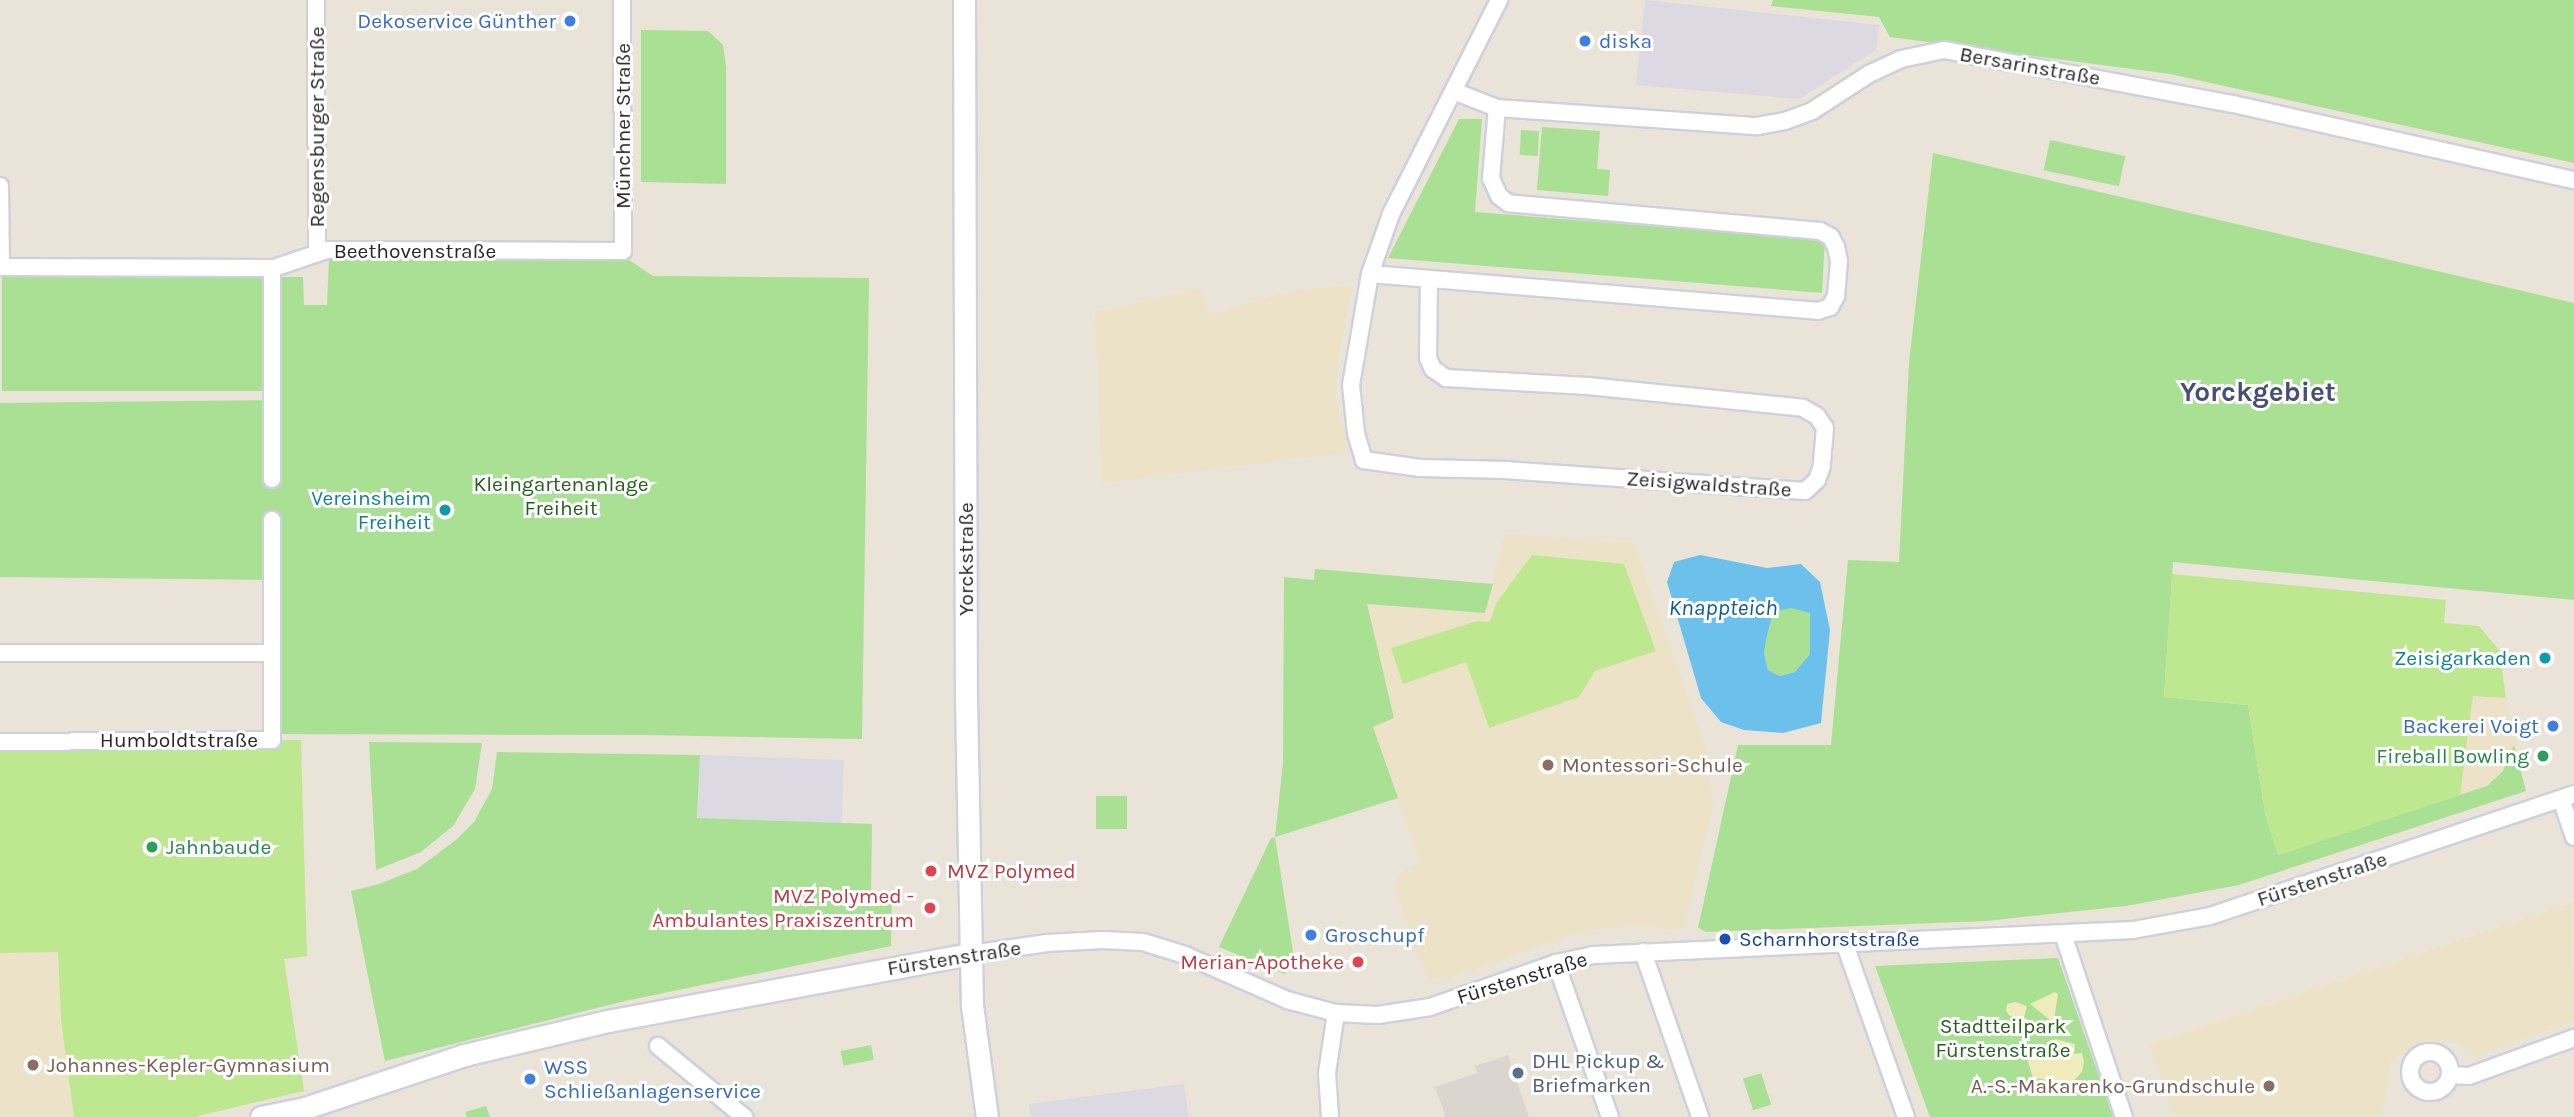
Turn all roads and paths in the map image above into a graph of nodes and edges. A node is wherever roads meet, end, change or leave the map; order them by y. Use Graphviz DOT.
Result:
graph roads {
  1 [pos="316,0"];
  2 [pos="622,0"];
  3 [pos="964,0"];
  4 [pos="1499,0"];
  5 [pos="1456,92"];
  6 [pos="1497,108"];
  7 [pos="2574,180"];
  8 [pos="0,186"];
  9 [pos="623,251"];
  10 [pos="317,253"];
  11 [pos="0,267"];
  12 [pos="272,268"];
  13 [pos="1370,274"];
  14 [pos="1429,279"];
  15 [pos="272,479"];
  16 [pos="272,520"];
  17 [pos="0,653"];
  18 [pos="272,653"];
  19 [pos="0,742"];
  20 [pos="2568,797"];
  21 [pos="2574,837"];
  22 [pos="2063,934"];
  23 [pos="1844,942"];
  24 [pos="1643,952"];
  25 [pos="971,954"];
  26 [pos="1556,963"];
  27 [pos="1336,1013"];
  28 [pos="2574,1038"];
  29 [pos="658,1046"];
  30 [pos="2450,1075"];
  31 [pos="261,1117"];
  32 [pos="744,1117"];
  33 [pos="987,1117"];
  34 [pos="1330,1117"];
  35 [pos="1610,1117"];
  36 [pos="1700,1117"];
  37 [pos="1906,1117"];
  38 [pos="2124,1117"];
  1 -- 10 [label="street, Regensburger Straße"];
  2 -- 9 [label="street, Münchner Straße"];
  3 -- 25 [label="main road, Yorckstraße"];
  4 -- 5 [label="street, Zeisigwaldstraße"];
  5 -- 6 [label="street, Bersarinstraße"];
  5 -- 13 [label="street, Zeisigwaldstraße"];
  6 -- 7 [label="street, Bersarinstraße"];
  6 -- 14 [label="street"];
  8 -- 11 [label="street"];
  9 -- 10 [label="street, Beethovenstraße"];
  10 -- 12 [label="street, Beethovenstraße"];
  11 -- 12 [label="street, Beethovenstraße"];
  12 -- 15 [label="street"];
  13 -- 14 [label="street"];
  13 -- 14 [label="street, Zeisigwaldstraße"];
  16 -- 18 [label="street, Humboldtstraße"];
  17 -- 18 [label="street"];
  18 -- 19 [label="street, Humboldtstraße"];
  20 -- 21 [label="street"];
  20 -- 22 [label="street, Fürstenstraße"];
  22 -- 23 [label="street, Fürstenstraße"];
  22 -- 38 [label="street"];
  23 -- 24 [label="street, Fürstenstraße"];
  23 -- 37 [label="street"];
  24 -- 26 [label="street, Fürstenstraße"];
  24 -- 36 [label="street"];
  25 -- 27 [label="street, Fürstenstraße"];
  25 -- 31 [label="main road, Fürstenstraße"];
  25 -- 33 [label="main road, Yorckstraße"];
  26 -- 27 [label="street, Fürstenstraße"];
  26 -- 35 [label="street"];
  27 -- 34 [label="street"];
  28 -- 30 [label="street"];
  29 -- 32 [label="street"];
}
